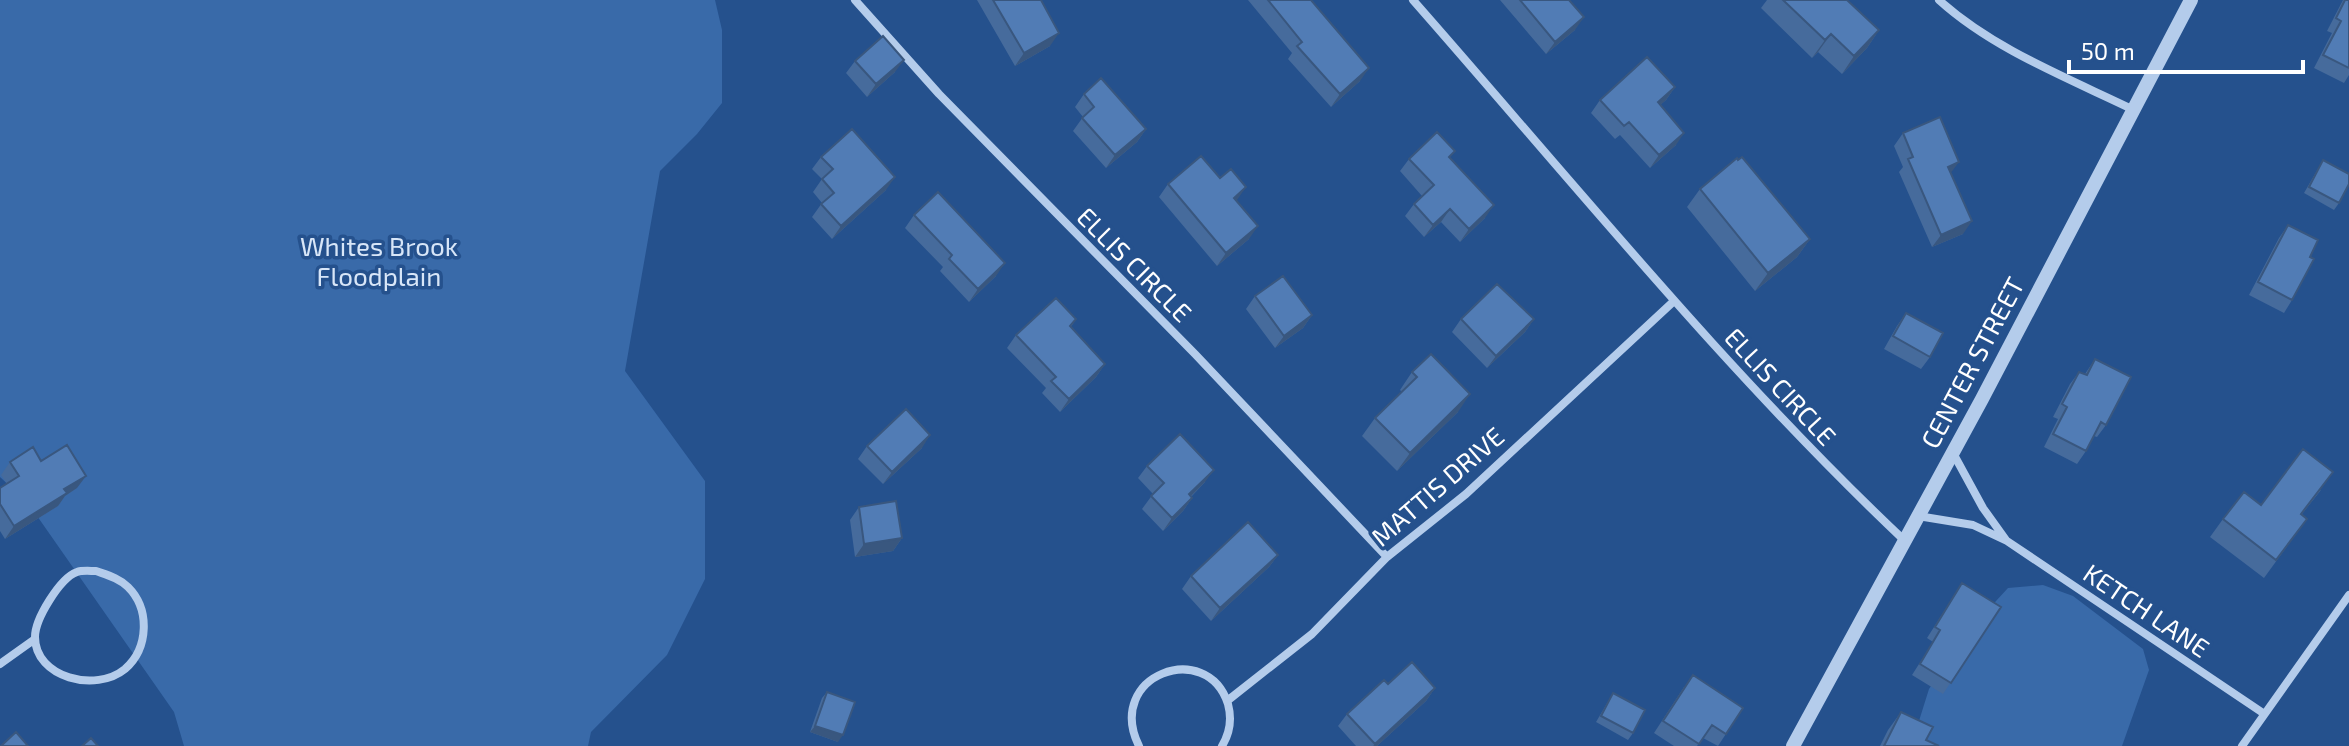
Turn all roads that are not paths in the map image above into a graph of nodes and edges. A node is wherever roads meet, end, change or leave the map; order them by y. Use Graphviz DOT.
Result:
graph roads {
  1 [pos="855,0"];
  2 [pos="1413,0"];
  3 [pos="1939,0"];
  4 [pos="2191,0"];
  5 [pos="2134,110"];
  6 [pos="1674,301"];
  7 [pos="1953,452"];
  8 [pos="1918,516"];
  9 [pos="1905,541"];
  10 [pos="2007,541"];
  11 [pos="1387,557"];
  12 [pos="2349,595"];
  13 [pos="35,639"];
  14 [pos="0,664"];
  15 [pos="1227,701"];
  16 [pos="2263,713"];
  17 [pos="1139,746"];
  18 [pos="1222,746"];
  19 [pos="1793,746"];
  20 [pos="2242,746"];
  1 -- 11 [label="street, ELLIS CIRCLE"];
  2 -- 6 [label="street, ELLIS CIRCLE"];
  3 -- 5 [label="street"];
  4 -- 5 [label="street, CENTER STREET"];
  5 -- 7 [label="street, CENTER STREET"];
  6 -- 9 [label="street, ELLIS CIRCLE"];
  6 -- 11 [label="street, MATTIS DRIVE"];
  7 -- 8 [label="street, CENTER STREET"];
  7 -- 10 [label="street, KETCH LANE"];
  8 -- 9 [label="street, CENTER STREET"];
  8 -- 10 [label="street, KETCH LANE"];
  9 -- 19 [label="street, CENTER STREET"];
  10 -- 16 [label="street, KETCH LANE"];
  11 -- 15 [label="street, MATTIS DRIVE"];
  12 -- 16 [label="street"];
  13 -- 13 [label="street"];
  13 -- 14 [label="street"];
  15 -- 17 [label="street"];
  15 -- 18 [label="street"];
  16 -- 20 [label="street"];
}
